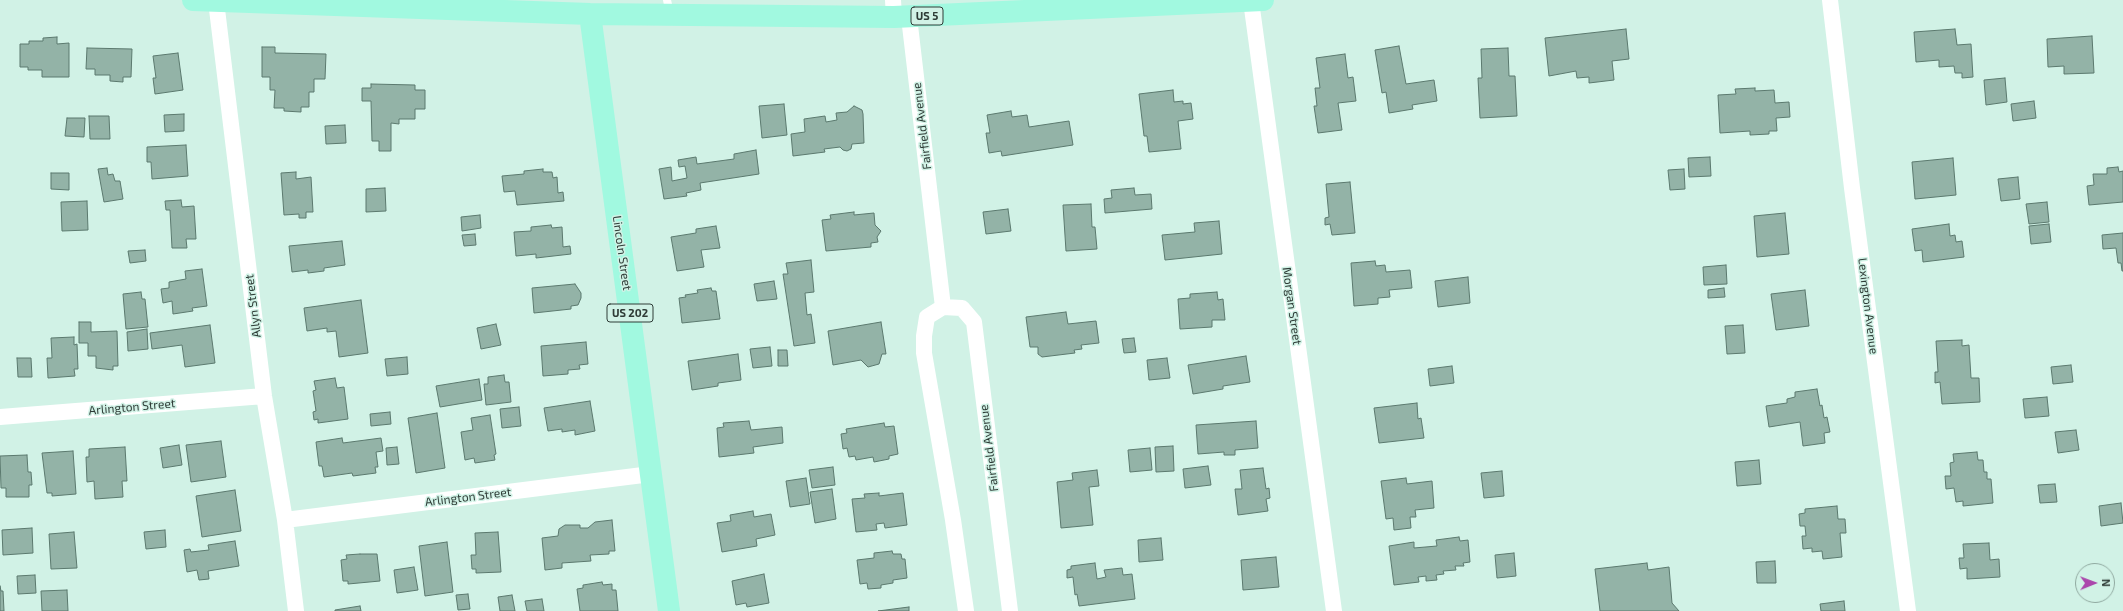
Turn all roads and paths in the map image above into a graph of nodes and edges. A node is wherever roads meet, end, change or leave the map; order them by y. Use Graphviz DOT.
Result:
graph roads {
  1 [pos="193,0"];
  2 [pos="1257,0"];
  3 [pos="1830,0"];
  4 [pos="216,1"];
  5 [pos="669,8"];
  6 [pos="899,11"];
  7 [pos="590,14"];
  8 [pos="943,307"];
  9 [pos="264,396"];
  10 [pos="0,418"];
  11 [pos="651,474"];
  12 [pos="285,520"];
  13 [pos="296,611"];
  14 [pos="669,611"];
  15 [pos="966,611"];
  16 [pos="1010,611"];
  17 [pos="1334,611"];
  18 [pos="1908,611"];
  1 -- 4 [label="main road, US 5"];
  2 -- 6 [label="main road, US 5"];
  2 -- 17 [label="street, Morgan Street"];
  3 -- 18 [label="street, Lexington Avenue"];
  4 -- 7 [label="main road, US 5"];
  4 -- 9 [label="street, Allyn Street"];
  5 -- 6 [label="main road, US 5"];
  5 -- 7 [label="main road, US 5"];
  6 -- 8 [label="street, Fairfield Avenue"];
  7 -- 11 [label="main road, Lincoln Street / US 202"];
  8 -- 15 [label="street"];
  8 -- 16 [label="street, Fairfield Avenue"];
  9 -- 10 [label="street, Arlington Street"];
  9 -- 12 [label="street, Allyn Street"];
  11 -- 12 [label="street, Arlington Street"];
  11 -- 14 [label="main road, Lincoln Street / US 202"];
  12 -- 13 [label="street, Allyn Street"];
}
